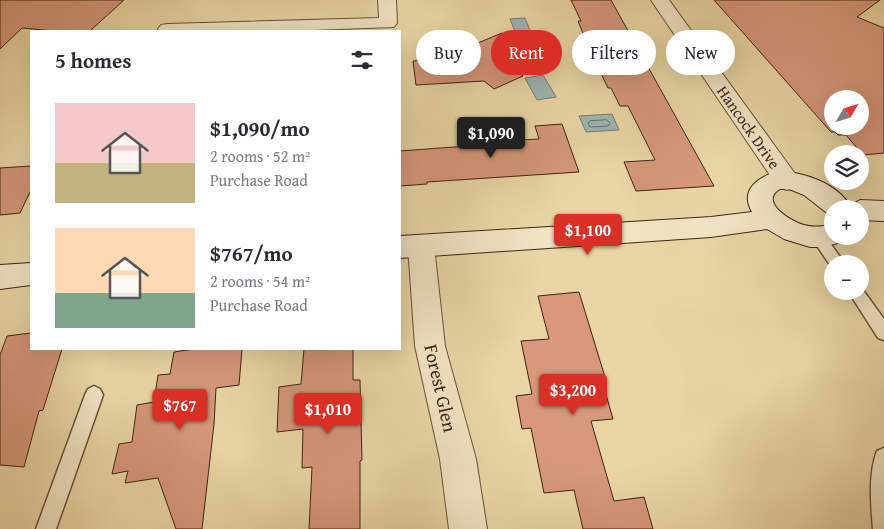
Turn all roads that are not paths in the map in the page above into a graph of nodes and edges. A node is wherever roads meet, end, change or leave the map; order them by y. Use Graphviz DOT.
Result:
graph roads {
  1 [pos="387,0"];
  2 [pos="660,0"];
  3 [pos="167,29"];
  4 [pos="787,180"];
  5 [pos="831,200"];
  6 [pos="869,210"];
  7 [pos="884,211"];
  8 [pos="771,219"];
  9 [pos="824,236"];
  10 [pos="411,247"];
  11 [pos="30,274"];
  12 [pos="0,277"];
  13 [pos="862,300"];
  14 [pos="884,333"];
  15 [pos="94,395"];
  16 [pos="884,458"];
  17 [pos="46,529"];
  18 [pos="468,529"];
  19 [pos="883,529"];
  1 -- 3 [label="street"];
  2 -- 4 [label="street, Hancock Drive"];
  4 -- 5 [label="street"];
  4 -- 8 [label="street"];
  6 -- 7 [label="street"];
  8 -- 9 [label="street"];
  8 -- 10 [label="street"];
  10 -- 18 [label="street, Forest Glen"];
  11 -- 12 [label="street"];
  13 -- 14 [label="lane"];
  15 -- 17 [label="lane"];
  16 -- 19 [label="lane"];
}
